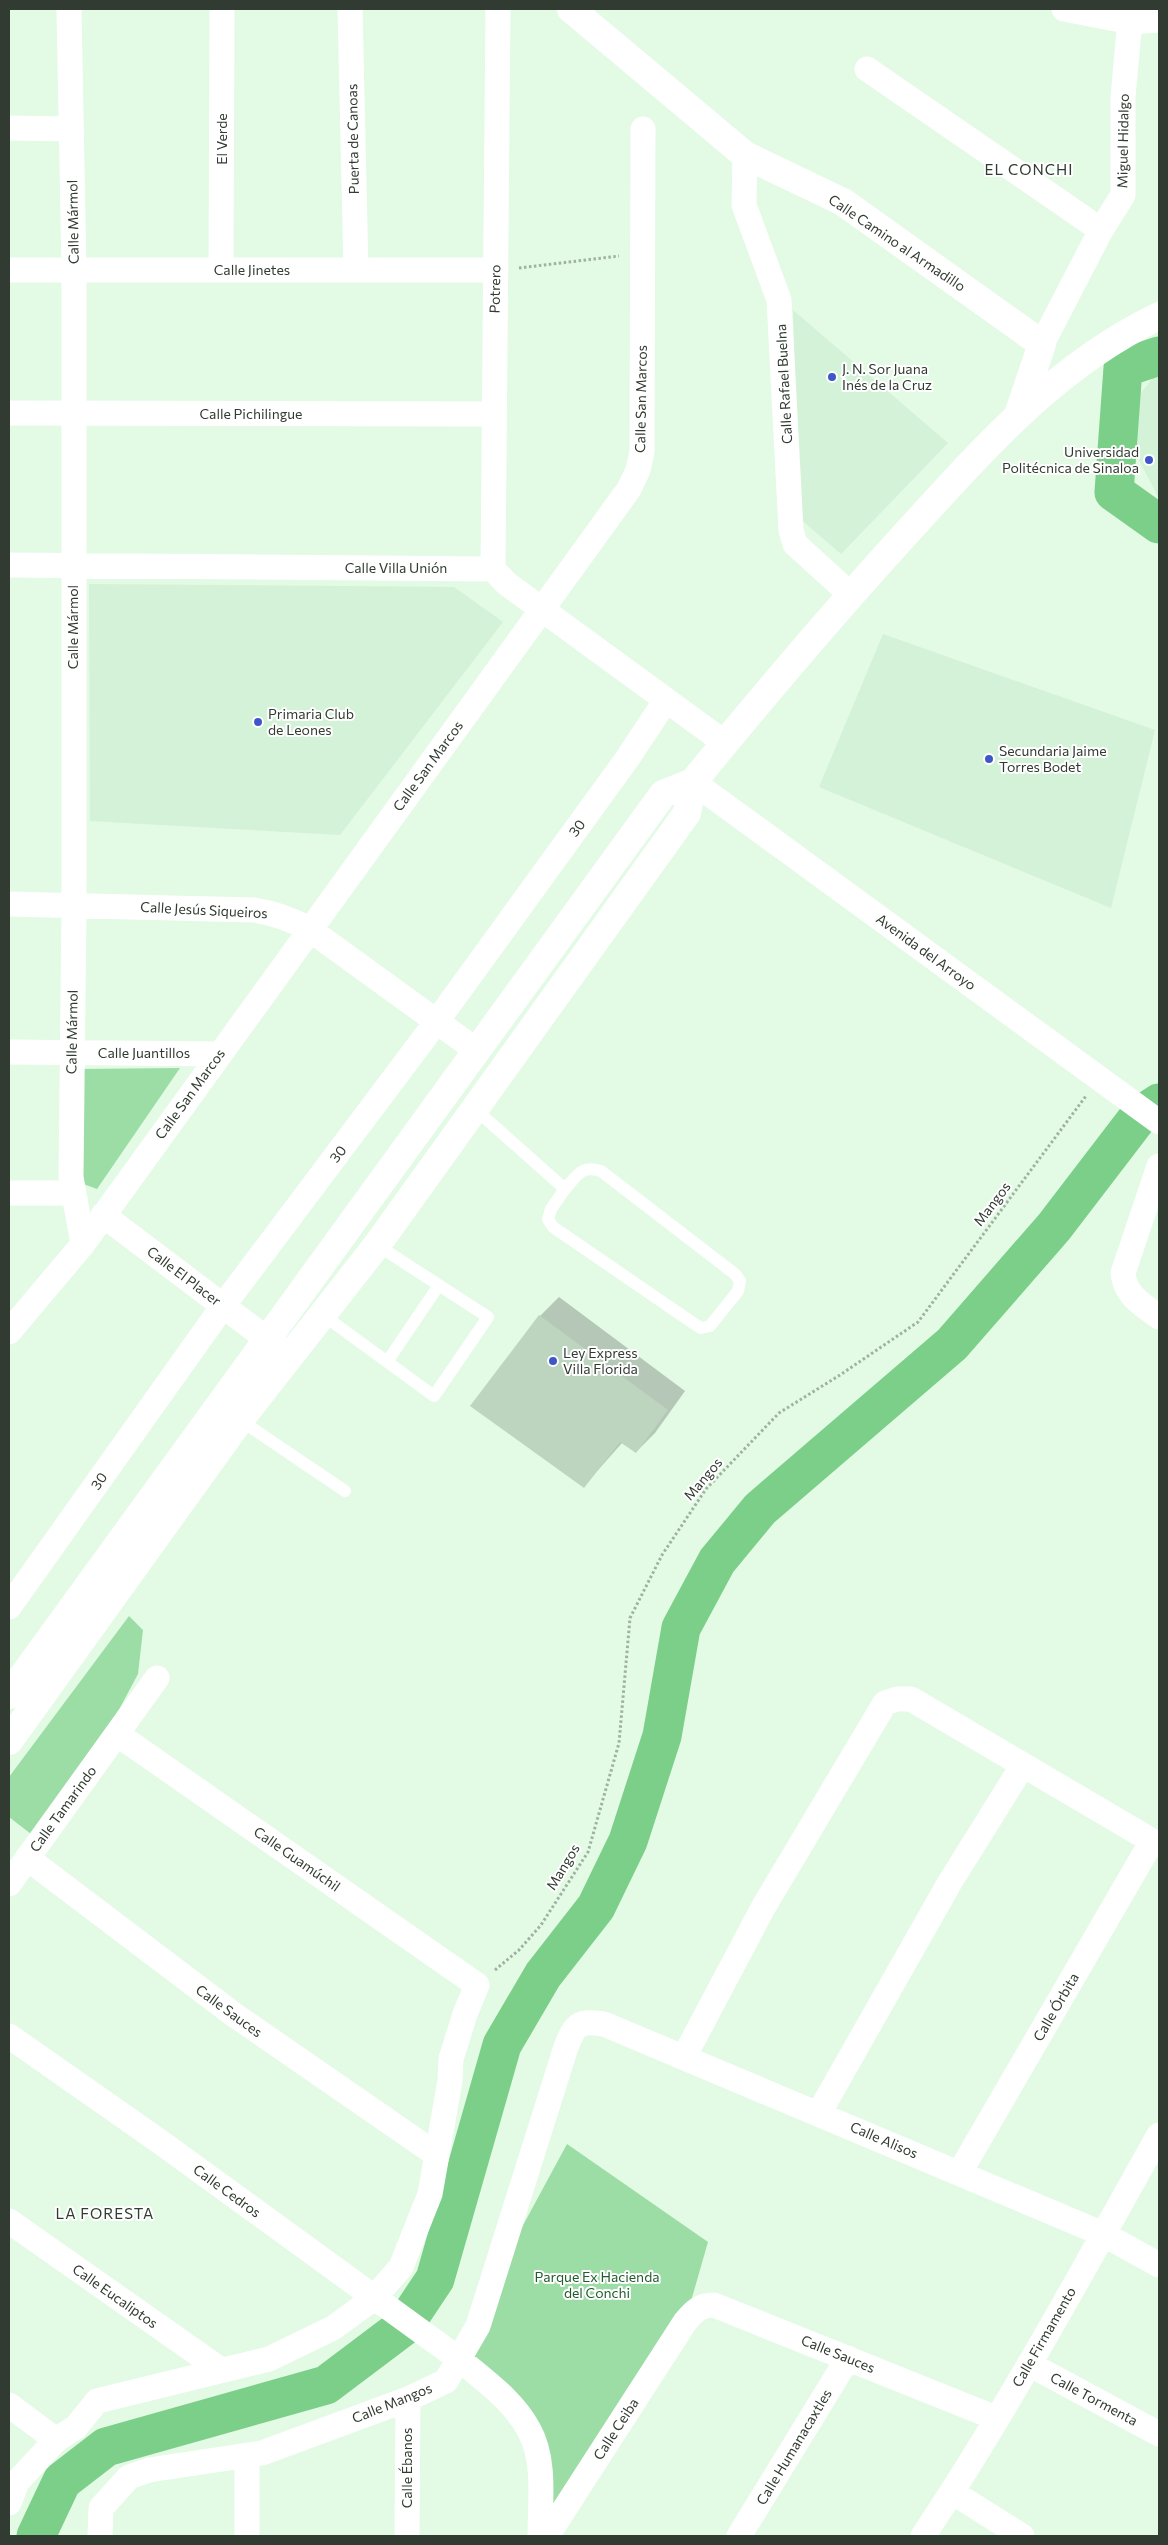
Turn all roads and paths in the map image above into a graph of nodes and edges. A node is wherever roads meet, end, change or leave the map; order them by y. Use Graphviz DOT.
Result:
graph roads {
  1 [pos="69,9"];
  2 [pos="222,9"];
  3 [pos="350,9"];
  4 [pos="498,9"];
  5 [pos="571,9"];
  6 [pos="1064,9"];
  7 [pos="1131,15"];
  8 [pos="1159,20"];
  9 [pos="867,69"];
  10 [pos="9,128"];
  11 [pos="71,129"];
  12 [pos="643,129"];
  13 [pos="745,155"];
  14 [pos="1101,230"];
  15 [pos="642,254"];
  16 [pos="221,269"];
  17 [pos="9,270"];
  18 [pos="74,270"];
  19 [pos="356,270"];
  20 [pos="496,270"];
  21 [pos="1159,316"];
  22 [pos="1042,344"];
  23 [pos="9,413"];
  24 [pos="72,414"];
  25 [pos="493,414"];
  26 [pos="1017,416"];
  27 [pos="9,565"];
  28 [pos="73,567"];
  29 [pos="493,569"];
  30 [pos="850,594"];
  31 [pos="542,610"];
  32 [pos="666,700"];
  33 [pos="725,743"];
  34 [pos="693,782"];
  35 [pos="9,904"];
  36 [pos="74,906"];
  37 [pos="309,930"];
  38 [pos="438,1021"];
  39 [pos="476,1050"];
  40 [pos="9,1052"];
  41 [pos="72,1053"];
  42 [pos="220,1054"];
  43 [pos="1098,1079"];
  44 [pos="475,1110"];
  45 [pos="1159,1122"];
  46 [pos="1159,1166"];
  47 [pos="565,1189"];
  48 [pos="9,1193"];
  49 [pos="73,1193"];
  50 [pos="102,1215"];
  51 [pos="83,1244"];
  52 [pos="377,1245"];
  53 [pos="439,1285"];
  54 [pos="224,1306"];
  55 [pos="323,1315"];
  56 [pos="1159,1317"];
  57 [pos="9,1332"];
  58 [pos="266,1338"];
  59 [pos="292,1357"];
  60 [pos="387,1362"];
  61 [pos="230,1413"];
  62 [pos="345,1490"];
  63 [pos="9,1607"];
  64 [pos="157,1678"];
  65 [pos="9,1696"];
  66 [pos="117,1734"];
  67 [pos="9,1741"];
  68 [pos="1023,1765"];
  69 [pos="1156,1843"];
  70 [pos="28,1858"];
  71 [pos="9,1884"];
  72 [pos="477,1985"];
  73 [pos="604,2024"];
  74 [pos="9,2036"];
  75 [pos="684,2057"];
  76 [pos="819,2113"];
  77 [pos="1159,2135"];
  78 [pos="437,2155"];
  79 [pos="960,2172"];
  80 [pos="9,2221"];
  81 [pos="1103,2234"];
  82 [pos="1159,2265"];
  83 [pos="381,2303"];
  84 [pos="685,2322"];
  85 [pos="451,2354"];
  86 [pos="848,2358"];
  87 [pos="1029,2364"];
  88 [pos="221,2370"];
  89 [pos="408,2399"];
  90 [pos="9,2405"];
  91 [pos="996,2418"];
  92 [pos="1159,2434"];
  93 [pos="56,2440"];
  94 [pos="247,2456"];
  95 [pos="952,2492"];
  96 [pos="9,2503"];
  97 [pos="100,2536"];
  98 [pos="247,2536"];
  99 [pos="407,2536"];
  100 [pos="540,2536"];
  101 [pos="547,2536"];
  102 [pos="740,2536"];
  103 [pos="923,2536"];
  104 [pos="1022,2536"];
  1 -- 11 [label="street, Calle Mármol"];
  2 -- 16 [label="street, El Verde"];
  3 -- 19 [label="street, Puerta de Canoas"];
  4 -- 20 [label="street, Potrero"];
  5 -- 13 [label="street, Calle Camino al Armadillo"];
  6 -- 7 [label="street"];
  7 -- 8 [label="street"];
  7 -- 14 [label="street, Miguel Hidalgo"];
  9 -- 14 [label="street"];
  10 -- 11 [label="street"];
  11 -- 18 [label="street, Calle Mármol"];
  12 -- 15 [label="street, Calle San Marcos"];
  13 -- 22 [label="street, Calle Camino al Armadillo"];
  13 -- 30 [label="street, Calle Rafael Buelna"];
  14 -- 22 [label="street, Miguel Hidalgo"];
  15 -- 20 [label="path"];
  15 -- 31 [label="street, Calle San Marcos"];
  16 -- 18 [label="street, Calle Jinetes"];
  16 -- 19 [label="street, Calle Jinetes"];
  17 -- 18 [label="street, Calle Jinetes"];
  18 -- 24 [label="street, Calle Mármol"];
  19 -- 20 [label="street, Calle Jinetes"];
  20 -- 25 [label="street, Potrero"];
  21 -- 26 [label="street"];
  22 -- 26 [label="street"];
  23 -- 24 [label="street, Calle Pichilingue"];
  24 -- 25 [label="street, Calle Pichilingue"];
  24 -- 28 [label="street, Calle Mármol"];
  25 -- 29 [label="street, Potrero"];
  26 -- 30 [label="street"];
  27 -- 28 [label="street, Calle Villa Unión"];
  28 -- 29 [label="street, Calle Villa Unión"];
  28 -- 36 [label="street, Calle Mármol"];
  29 -- 31 [label="street"];
  30 -- 33 [label="street"];
  31 -- 32 [label="street"];
  31 -- 37 [label="street, Calle San Marcos"];
  32 -- 33 [label="street"];
  32 -- 38 [label="street, 30"];
  33 -- 34 [label="street"];
  34 -- 39 [label="street"];
  34 -- 43 [label="street, Avenida del Arroyo"];
  34 -- 44 [label="street"];
  35 -- 36 [label="street, Calle Jesús Siqueiros"];
  36 -- 37 [label="street, Calle Jesús Siqueiros"];
  36 -- 41 [label="street, Calle Mármol"];
  37 -- 38 [label="street, Calle Jesús Siqueiros"];
  37 -- 42 [label="street, Calle San Marcos"];
  38 -- 39 [label="street, Calle Jesús Siqueiros"];
  38 -- 54 [label="street, 30"];
  39 -- 58 [label="street"];
  40 -- 41 [label="street, Calle Juantillos"];
  41 -- 42 [label="street, Calle Juantillos"];
  41 -- 49 [label="street, Calle Mármol"];
  42 -- 50 [label="street, Calle San Marcos"];
  43 -- 45 [label="street, Avenida del Arroyo"];
  43 -- 72 [label="path, Mangos"];
  44 -- 47 [label="lane"];
  44 -- 52 [label="street"];
  46 -- 56 [label="street"];
  47 -- 47 [label="lane"];
  48 -- 49 [label="street"];
  49 -- 51 [label="street, Calle Mármol"];
  50 -- 51 [label="street, Calle San Marcos"];
  50 -- 54 [label="street, Calle El Placer"];
  51 -- 57 [label="street, Calle San Marcos"];
  52 -- 53 [label="lane"];
  52 -- 55 [label="street"];
  53 -- 60 [label="lane"];
  53 -- 60 [label="lane"];
  54 -- 58 [label="street, Calle El Placer"];
  54 -- 63 [label="street, 30"];
  55 -- 59 [label="street"];
  55 -- 60 [label="lane"];
  58 -- 59 [label="street, Calle El Placer"];
  58 -- 61 [label="street"];
  59 -- 61 [label="street"];
  61 -- 62 [label="lane"];
  61 -- 65 [label="street"];
  61 -- 67 [label="street"];
  64 -- 66 [label="street, Calle Tamarindo"];
  66 -- 70 [label="street, Calle Tamarindo"];
  66 -- 72 [label="street, Calle Guamúchil"];
  68 -- 69 [label="street"];
  68 -- 75 [label="street"];
  68 -- 76 [label="street"];
  69 -- 79 [label="street, Calle Órbita"];
  70 -- 71 [label="street, Calle Tamarindo"];
  70 -- 78 [label="street, Calle Sauces"];
  72 -- 78 [label="street"];
  73 -- 75 [label="street, Calle Alisos"];
  73 -- 85 [label="street, Calle Mangos"];
  74 -- 83 [label="street, Calle Cedros"];
  75 -- 76 [label="street, Calle Alisos"];
  76 -- 79 [label="street, Calle Alisos"];
  77 -- 81 [label="street, Calle Firmamento"];
  78 -- 83 [label="street"];
  79 -- 81 [label="street, Calle Alisos"];
  80 -- 88 [label="street, Calle Eucaliptos"];
  81 -- 82 [label="street, Calle Alisos"];
  81 -- 87 [label="street, Calle Firmamento"];
  83 -- 85 [label="street, Calle Cedros"];
  83 -- 88 [label="street"];
  84 -- 86 [label="street, Calle Sauces"];
  84 -- 101 [label="street, Calle Ceiba"];
  85 -- 89 [label="street, Calle Mangos"];
  85 -- 100 [label="street"];
  86 -- 91 [label="street, Calle Sauces"];
  86 -- 102 [label="street, Calle Humanacaxtles"];
  87 -- 91 [label="street, Calle Firmamento"];
  87 -- 92 [label="street, Calle Tormenta"];
  88 -- 93 [label="street"];
  89 -- 94 [label="street, Calle Mangos"];
  89 -- 99 [label="street, Calle Ébanos"];
  90 -- 93 [label="street"];
  91 -- 95 [label="street, Calle Firmamento"];
  93 -- 96 [label="street"];
  94 -- 97 [label="street, Calle Mangos"];
  94 -- 98 [label="street"];
  95 -- 103 [label="street, Calle Firmamento"];
  95 -- 104 [label="street"];
}
